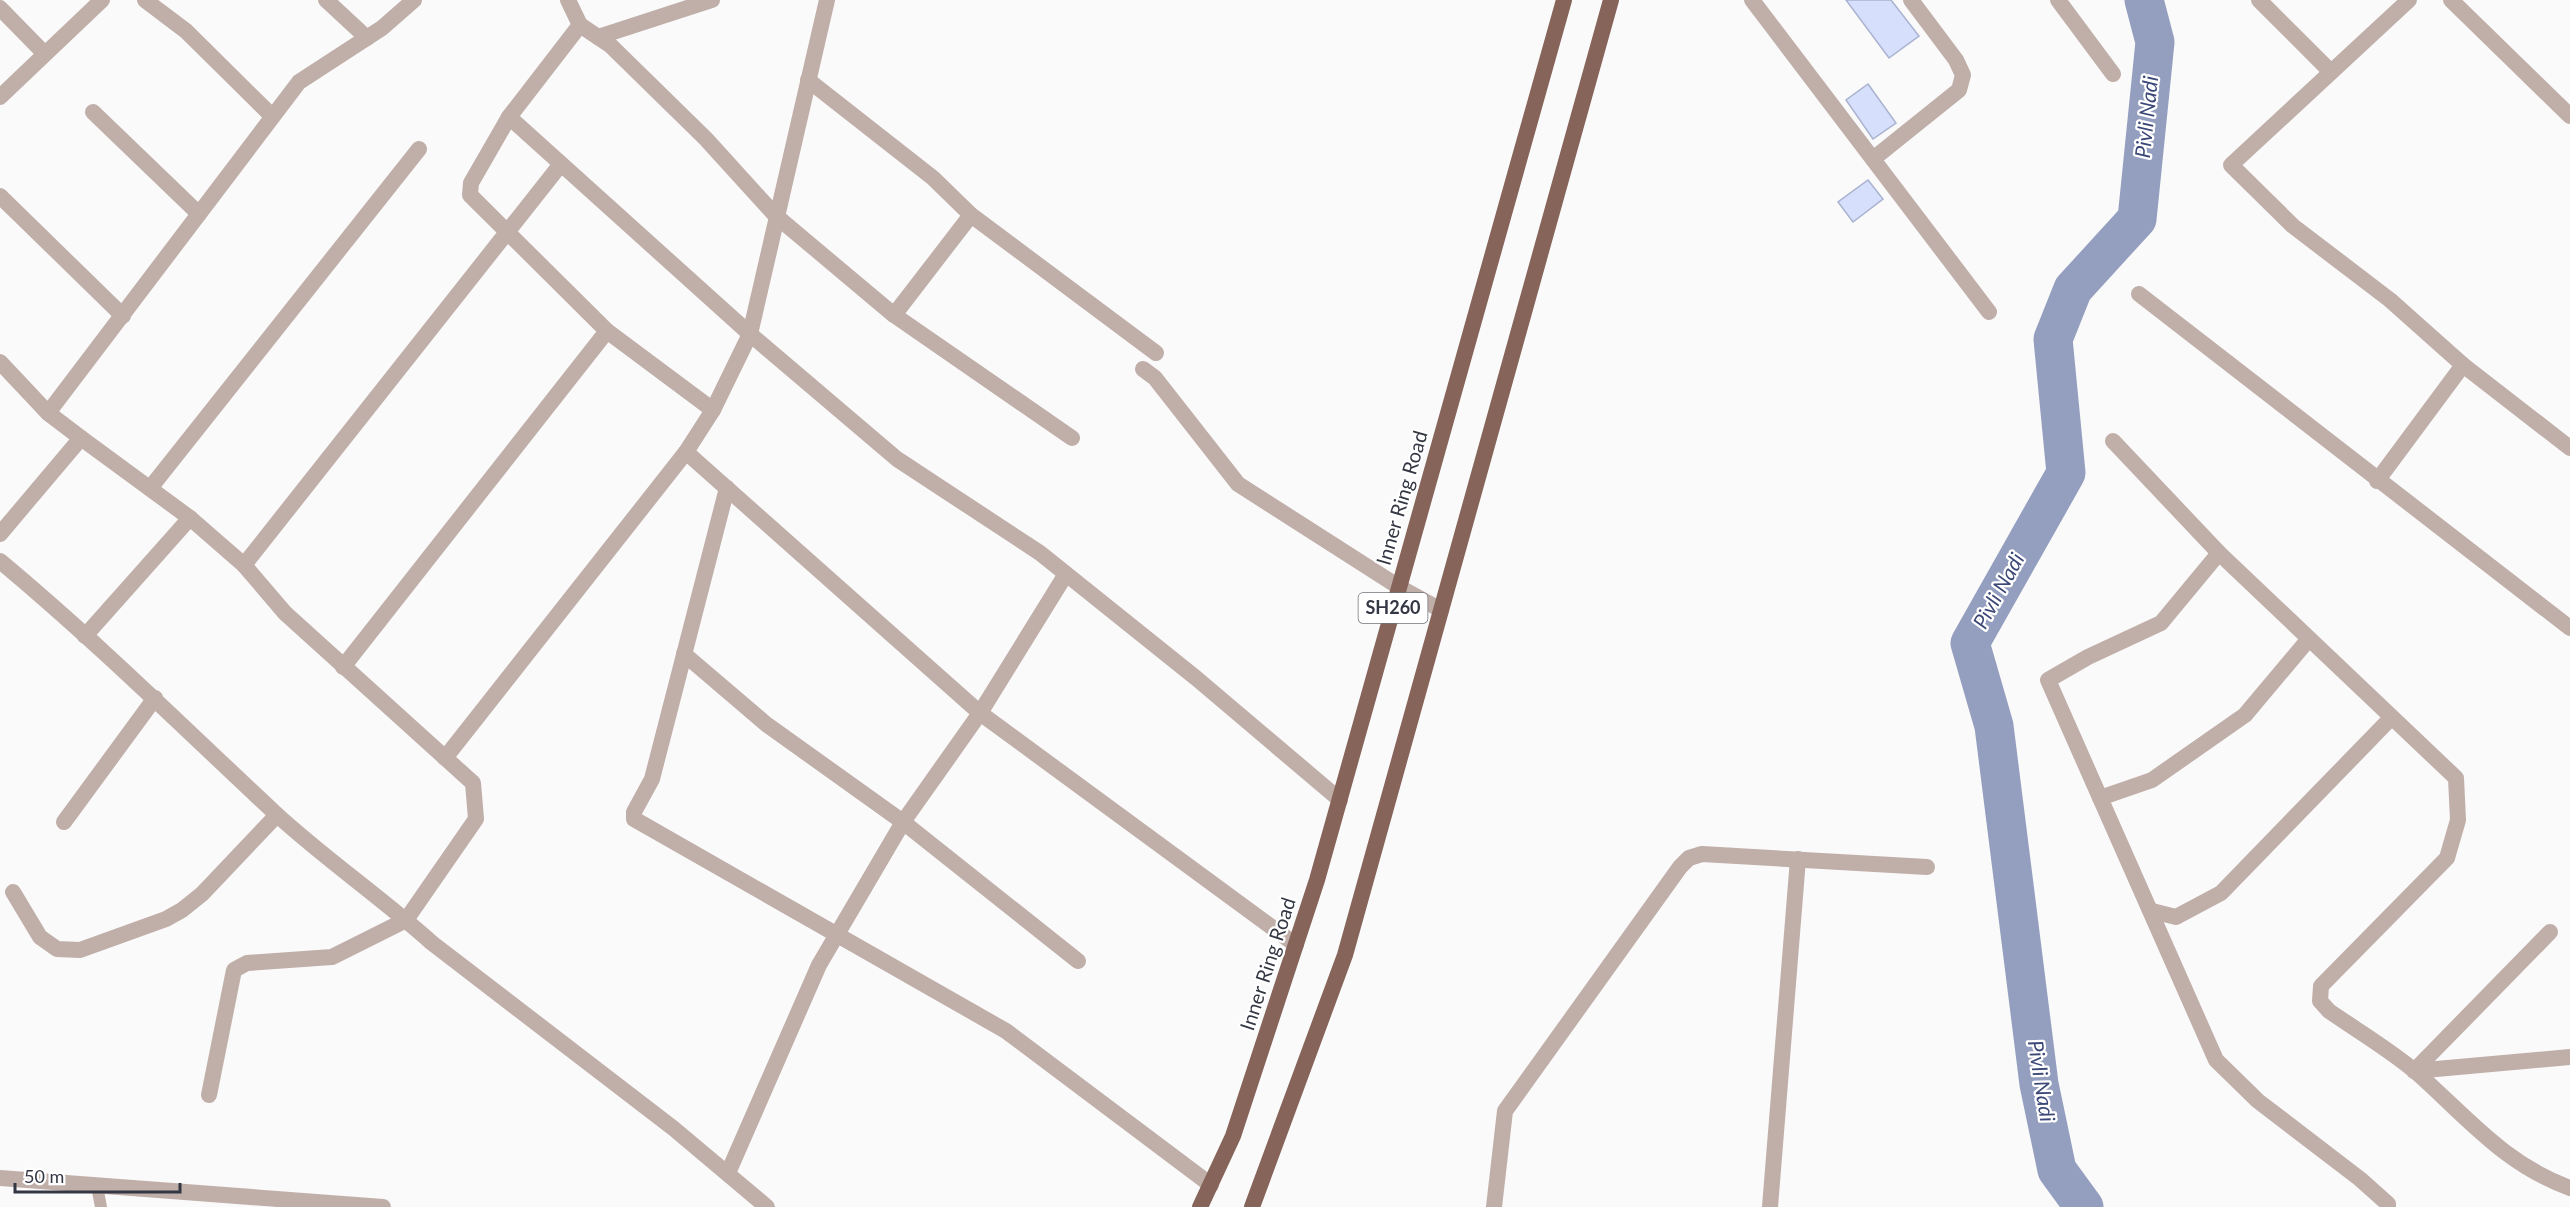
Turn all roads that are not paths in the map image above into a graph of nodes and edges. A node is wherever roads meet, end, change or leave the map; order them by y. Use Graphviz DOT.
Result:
graph roads {
  1 [pos="102,0"];
  2 [pos="145,0"];
  3 [pos="326,0"];
  4 [pos="414,0"];
  5 [pos="568,0"];
  6 [pos="712,0"];
  7 [pos="827,0"];
  8 [pos="1564,0"];
  9 [pos="1611,0"];
  10 [pos="1752,0"];
  11 [pos="1911,0"];
  12 [pos="2058,0"];
  13 [pos="2259,0"];
  14 [pos="2409,0"];
  15 [pos="2451,0"];
  16 [pos="0,8"];
  17 [pos="580,25"];
  18 [pos="598,37"];
  19 [pos="367,38"];
  20 [pos="44,53"];
  21 [pos="2331,72"];
  22 [pos="2114,74"];
  23 [pos="808,80"];
  24 [pos="0,97"];
  25 [pos="93,112"];
  26 [pos="272,116"];
  27 [pos="2570,116"];
  28 [pos="509,117"];
  29 [pos="419,149"];
  30 [pos="1873,159"];
  31 [pos="561,164"];
  32 [pos="0,196"];
  33 [pos="199,214"];
  34 [pos="971,214"];
  35 [pos="776,216"];
  36 [pos="507,233"];
  37 [pos="2139,294"];
  38 [pos="1989,312"];
  39 [pos="894,315"];
  40 [pos="123,316"];
  41 [pos="607,332"];
  42 [pos="750,334"];
  43 [pos="1156,352"];
  44 [pos="0,362"];
  45 [pos="2463,365"];
  46 [pos="1143,369"];
  47 [pos="713,410"];
  48 [pos="48,413"];
  49 [pos="81,438"];
  50 [pos="1072,438"];
  51 [pos="2113,441"];
  52 [pos="2570,448"];
  53 [pos="686,452"];
  54 [pos="2377,481"];
  55 [pos="151,487"];
  56 [pos="727,488"];
  57 [pos="190,518"];
  58 [pos="0,534"];
  59 [pos="2219,553"];
  60 [pos="0,561"];
  61 [pos="244,565"];
  62 [pos="1066,574"];
  63 [pos="1399,587"];
  64 [pos="1441,610"];
  65 [pos="2570,628"];
  66 [pos="85,636"];
  67 [pos="2308,640"];
  68 [pos="684,654"];
  69 [pos="343,667"];
  70 [pos="155,698"];
  71 [pos="980,713"];
  72 [pos="2391,718"];
  73 [pos="445,758"];
  74 [pos="2100,798"];
  75 [pos="1340,800"];
  76 [pos="277,815"];
  77 [pos="64,822"];
  78 [pos="903,822"];
  79 [pos="1798,859"];
  80 [pos="1927,867"];
  81 [pos="13,892"];
  82 [pos="2152,912"];
  83 [pos="2176,917"];
  84 [pos="406,920"];
  85 [pos="2160,929"];
  86 [pos="2550,932"];
  87 [pos="839,933"];
  88 [pos="1296,945"];
  89 [pos="1078,961"];
  90 [pos="2570,1058"];
  91 [pos="2414,1071"];
  92 [pos="209,1095"];
  93 [pos="728,1173"];
  94 [pos="0,1178"];
  95 [pos="97,1185"];
  96 [pos="1211,1185"];
  97 [pos="2570,1188"];
  98 [pos="101,1207"];
  99 [pos="383,1207"];
  100 [pos="767,1207"];
  101 [pos="1200,1207"];
  102 [pos="1252,1207"];
  103 [pos="1494,1207"];
  104 [pos="1770,1207"];
  105 [pos="2388,1207"];
  1 -- 20 [label="street"];
  2 -- 26 [label="street"];
  3 -- 19 [label="street"];
  4 -- 19 [label="street"];
  5 -- 17 [label="street"];
  6 -- 18 [label="street"];
  7 -- 23 [label="street"];
  8 -- 63 [label="highway, Inner Ring Road / SH260"];
  9 -- 64 [label="highway, SH260"];
  10 -- 30 [label="street"];
  11 -- 30 [label="street"];
  12 -- 22 [label="street"];
  13 -- 21 [label="street"];
  14 -- 21 [label="street"];
  15 -- 27 [label="street"];
  16 -- 20 [label="street"];
  17 -- 18 [label="street"];
  17 -- 28 [label="street"];
  18 -- 35 [label="street"];
  19 -- 26 [label="street"];
  20 -- 24 [label="street"];
  21 -- 45 [label="street"];
  23 -- 34 [label="street"];
  23 -- 35 [label="street"];
  25 -- 33 [label="street"];
  26 -- 33 [label="street"];
  28 -- 31 [label="street"];
  28 -- 36 [label="street"];
  29 -- 55 [label="street"];
  30 -- 38 [label="street"];
  31 -- 36 [label="street"];
  31 -- 42 [label="street"];
  32 -- 40 [label="street"];
  33 -- 40 [label="street"];
  34 -- 39 [label="street"];
  34 -- 43 [label="street"];
  35 -- 39 [label="street"];
  35 -- 42 [label="street"];
  36 -- 41 [label="street"];
  36 -- 61 [label="street"];
  37 -- 54 [label="street"];
  39 -- 50 [label="street"];
  40 -- 48 [label="street"];
  41 -- 47 [label="street"];
  41 -- 69 [label="street"];
  42 -- 47 [label="street"];
  42 -- 62 [label="street"];
  44 -- 48 [label="street"];
  45 -- 52 [label="street"];
  45 -- 54 [label="street"];
  46 -- 63 [label="street"];
  47 -- 53 [label="street"];
  48 -- 49 [label="street"];
  49 -- 55 [label="street"];
  49 -- 58 [label="street"];
  51 -- 59 [label="street"];
  53 -- 56 [label="street"];
  53 -- 73 [label="street"];
  54 -- 65 [label="street"];
  55 -- 57 [label="street"];
  56 -- 68 [label="street"];
  56 -- 71 [label="street"];
  57 -- 61 [label="street"];
  57 -- 66 [label="street"];
  59 -- 67 [label="street"];
  59 -- 74 [label="street"];
  60 -- 66 [label="street"];
  61 -- 69 [label="street"];
  62 -- 71 [label="street"];
  62 -- 75 [label="street"];
  63 -- 64 [label="street"];
  63 -- 75 [label="highway, Inner Ring Road / SH260"];
  64 -- 102 [label="highway, SH260"];
  66 -- 70 [label="street"];
  67 -- 72 [label="street"];
  67 -- 74 [label="street"];
  68 -- 78 [label="street"];
  68 -- 87 [label="street"];
  69 -- 73 [label="street"];
  70 -- 76 [label="street"];
  70 -- 77 [label="street"];
  71 -- 78 [label="street"];
  71 -- 88 [label="street"];
  72 -- 83 [label="street"];
  72 -- 91 [label="street"];
  73 -- 84 [label="street"];
  74 -- 82 [label="street"];
  75 -- 88 [label="highway, Inner Ring Road / SH260"];
  76 -- 81 [label="street"];
  76 -- 84 [label="street"];
  78 -- 87 [label="street"];
  78 -- 89 [label="street"];
  79 -- 80 [label="street"];
  79 -- 103 [label="street"];
  79 -- 104 [label="street"];
  82 -- 83 [label="street"];
  82 -- 85 [label="street"];
  83 -- 85 [label="street"];
  84 -- 92 [label="street"];
  84 -- 93 [label="street"];
  85 -- 105 [label="street"];
  86 -- 91 [label="street"];
  87 -- 93 [label="street"];
  87 -- 96 [label="street"];
  88 -- 96 [label="highway, Inner Ring Road / SH260"];
  90 -- 91 [label="street"];
  91 -- 97 [label="street"];
  93 -- 100 [label="street"];
  94 -- 95 [label="street"];
  95 -- 98 [label="lane"];
  95 -- 99 [label="street"];
  96 -- 101 [label="highway, Inner Ring Road / SH260"];
}
